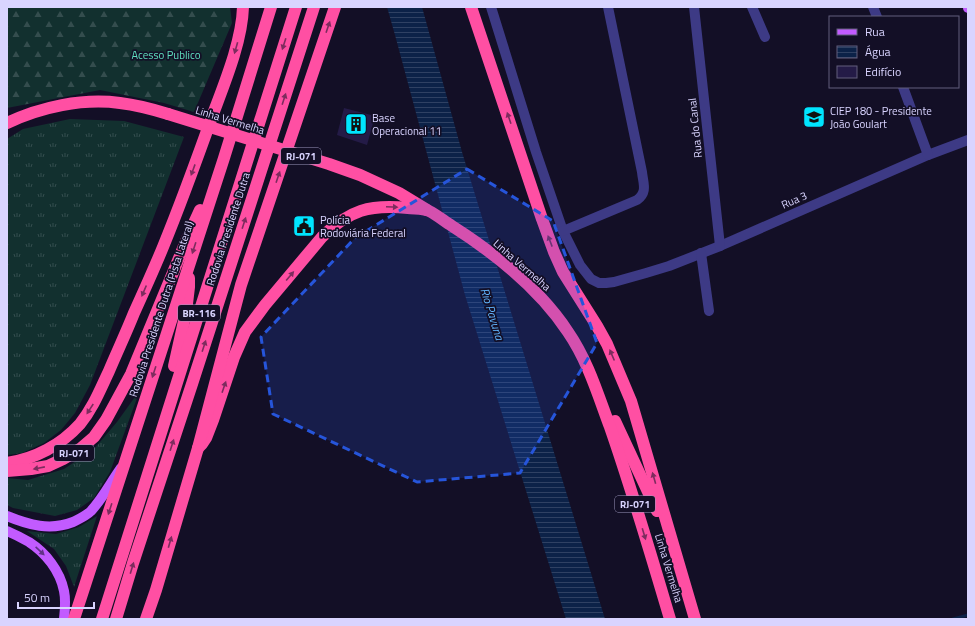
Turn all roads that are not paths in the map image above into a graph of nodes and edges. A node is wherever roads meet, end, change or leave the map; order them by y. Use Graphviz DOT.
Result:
graph roads {
  1 [pos="243,7"];
  2 [pos="271,7"];
  3 [pos="296,7"];
  4 [pos="314,7"];
  5 [pos="335,7"];
  6 [pos="472,7"];
  7 [pos="491,7"];
  8 [pos="608,7"];
  9 [pos="694,7"];
  10 [pos="752,7"];
  11 [pos="765,37"];
  12 [pos="903,88"];
  13 [pos="7,123"];
  14 [pos="968,140"];
  15 [pos="928,155"];
  16 [pos="224,158"];
  17 [pos="428,210"];
  18 [pos="564,230"];
  19 [pos="720,246"];
  20 [pos="701,253"];
  21 [pos="188,267"];
  22 [pos="709,311"];
  23 [pos="597,390"];
  24 [pos="198,448"];
  25 [pos="126,460"];
  26 [pos="7,463"];
  27 [pos="7,471"];
  28 [pos="7,516"];
  29 [pos="7,531"];
  30 [pos="672,543"];
  31 [pos="122,557"];
  32 [pos="64,619"];
  33 [pos="74,619"];
  34 [pos="102,619"];
  35 [pos="116,619"];
  36 [pos="146,619"];
  37 [pos="670,619"];
  38 [pos="695,619"];
  1 -- 26 [label="highway, one-way"];
  2 -- 16 [label="highway, Rodovia Presidente Dutra (Pista Lateral) / BR-116"];
  3 -- 31 [label="highway, Rodovia Presidente Dutra / BR-116, one-way"];
  35 -- 4 [label="highway, Rodovia Presidente Dutra / BR-116, one-way"];
  24 -- 5 [label="highway, BR-116, one-way"];
  30 -- 6 [label="highway, one-way"];
  7 -- 18 [label="street, Rua 3"];
  8 -- 18 [label="street"];
  9 -- 19 [label="street, Rua do Canal"];
  10 -- 11 [label="street"];
  12 -- 15 [label="street"];
  13 -- 17 [label="highway, Linha Vermelha / RJ-071, bridge"];
  14 -- 15 [label="street, Rua 3"];
  15 -- 19 [label="street, Rua 3"];
  16 -- 21 [label="highway, Rodovia Presidente Dutra (Pista Lateral) / BR-116, one-way"];
  16 -- 27 [label="highway, RJ-071, one-way"];
  17 -- 23 [label="highway, Linha Vermelha / RJ-071"];
  24 -- 17 [label="highway, RJ-071, one-way"];
  18 -- 20 [label="street, Rua 3"];
  19 -- 20 [label="street, Rua 3"];
  20 -- 22 [label="street"];
  21 -- 25 [label="highway, Rodovia Presidente Dutra (Pista Lateral) / BR-116, one-way"];
  21 -- 31 [label="highway"];
  23 -- 30 [label="highway"];
  23 -- 37 [label="highway, Linha Vermelha / RJ-071, one-way"];
  36 -- 24 [label="highway, BR-116, one-way"];
  25 -- 28 [label="main road"];
  25 -- 33 [label="highway, Rodovia Presidente Dutra (Pista Lateral) / BR-116, one-way"];
  29 -- 32 [label="main road, one-way"];
  30 -- 38 [label="highway, Linha Vermelha"];
  31 -- 34 [label="highway, Rodovia Presidente Dutra / BR-116"];
}
